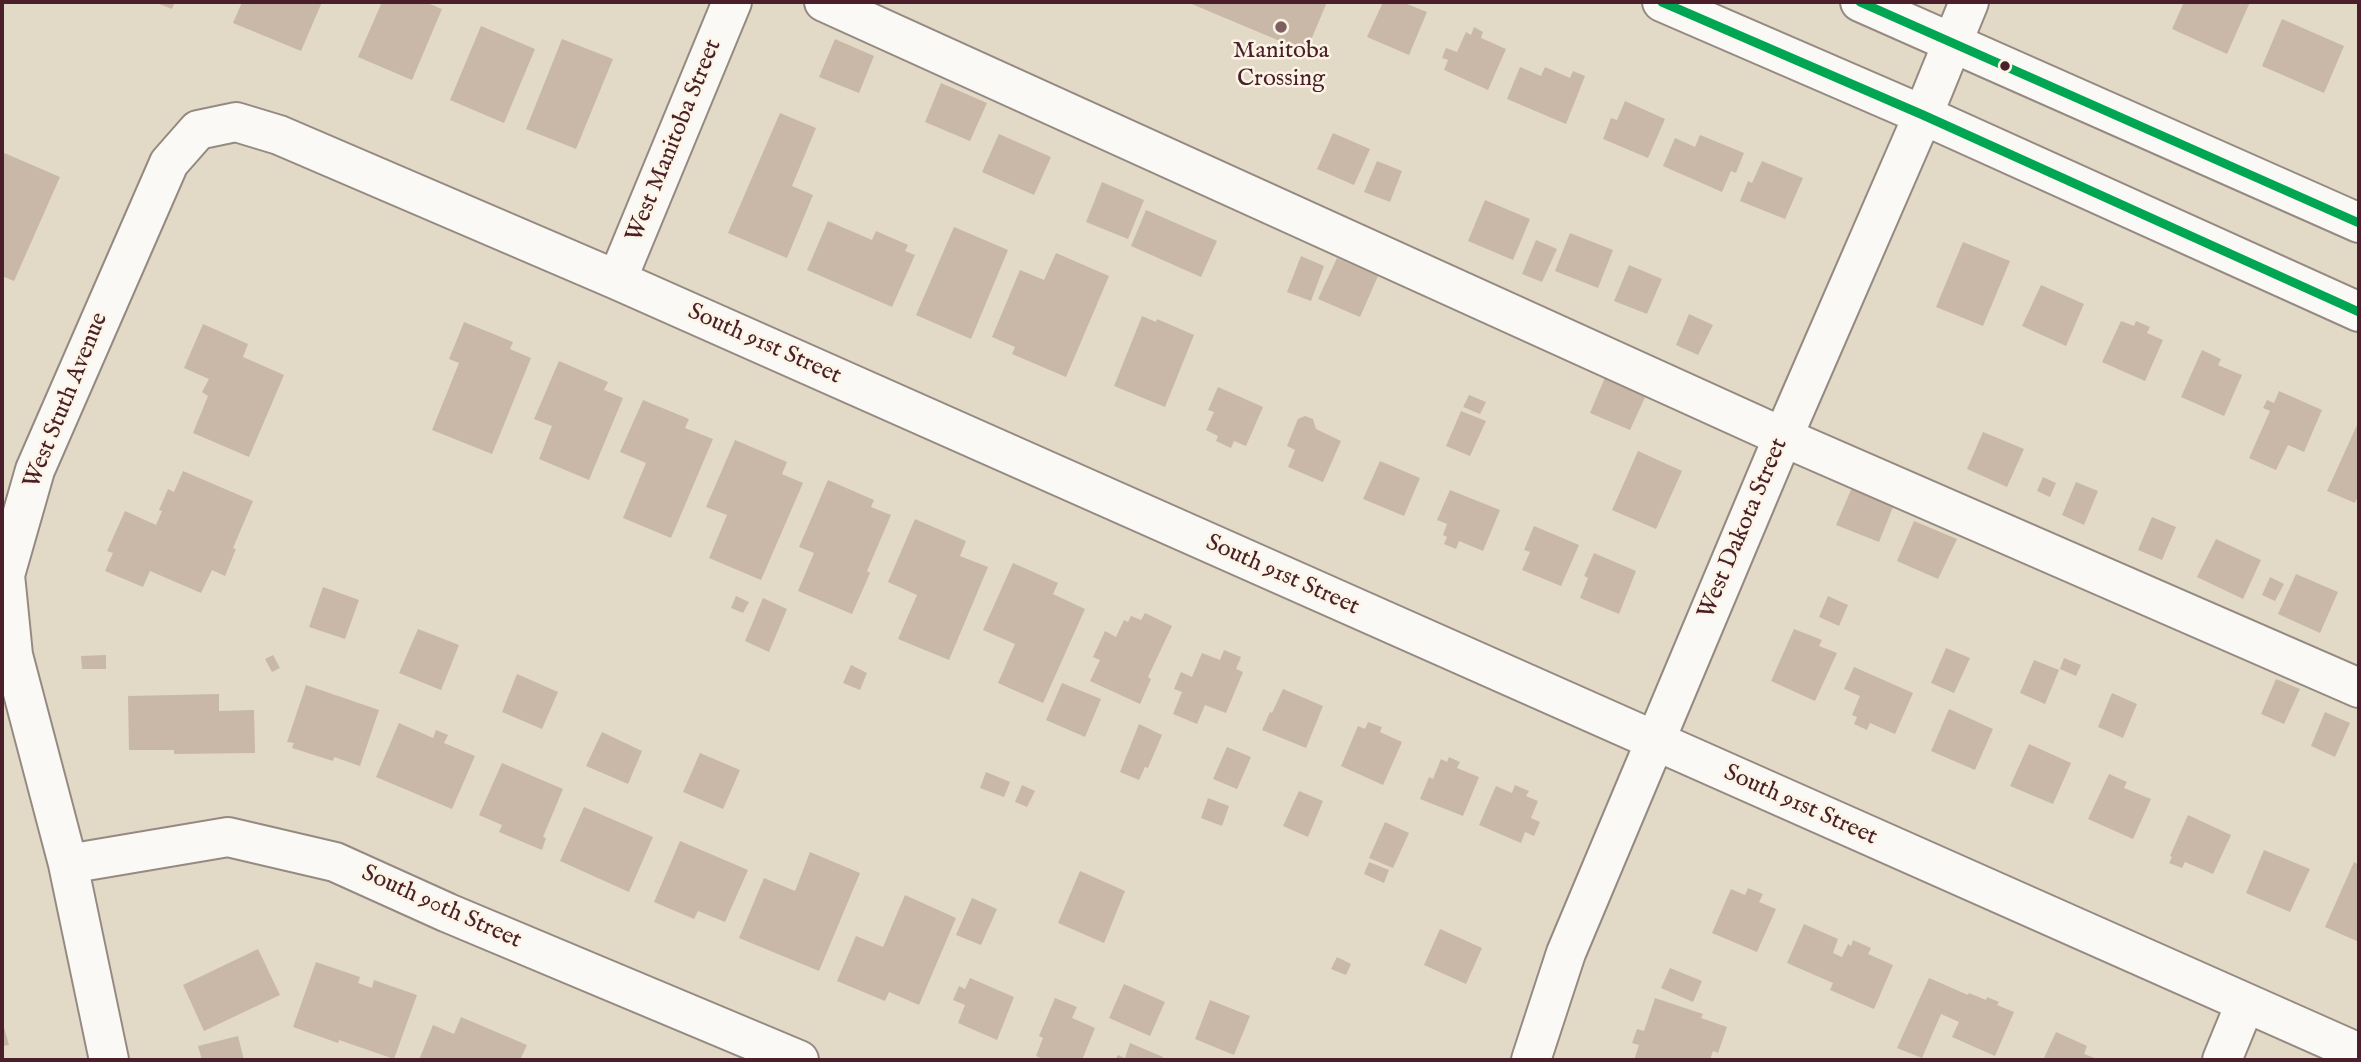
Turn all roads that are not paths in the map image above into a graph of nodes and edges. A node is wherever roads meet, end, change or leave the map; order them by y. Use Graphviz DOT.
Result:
graph roads {
  1 [pos="732,2"];
  2 [pos="824,2"];
  3 [pos="1662,2"];
  4 [pos="1860,2"];
  5 [pos="1969,2"];
  6 [pos="1953,42"];
  7 [pos="1923,115"];
  8 [pos="198,130"];
  9 [pos="2359,223"];
  10 [pos="617,280"];
  11 [pos="2359,312"];
  12 [pos="1783,437"];
  13 [pos="2359,688"];
  14 [pos="1654,741"];
  15 [pos="68,864"];
  16 [pos="2245,1003"];
  17 [pos="2359,1053"];
  18 [pos="110,1060"];
  19 [pos="799,1060"];
  20 [pos="1531,1060"];
  21 [pos="2222,1060"];
  1 -- 10 [label="street, West Manitoba Street"];
  2 -- 12 [label="street"];
  3 -- 7 [label="street"];
  4 -- 6 [label="street"];
  5 -- 6 [label="street, West Dakota Street"];
  6 -- 7 [label="street, West Dakota Street"];
  6 -- 9 [label="street"];
  7 -- 11 [label="street"];
  7 -- 12 [label="street, West Dakota Street"];
  8 -- 10 [label="street, South 91st Street"];
  8 -- 15 [label="street, West Stuth Avenue"];
  10 -- 14 [label="street, South 91st Street"];
  12 -- 13 [label="street"];
  12 -- 14 [label="street, West Dakota Street"];
  14 -- 16 [label="street, South 91st Street"];
  14 -- 20 [label="street, West Dakota Street"];
  15 -- 18 [label="street, West Stuth Avenue"];
  15 -- 19 [label="street, South 90th Street"];
  16 -- 17 [label="street, South 91st Street"];
  16 -- 21 [label="street"];
}
